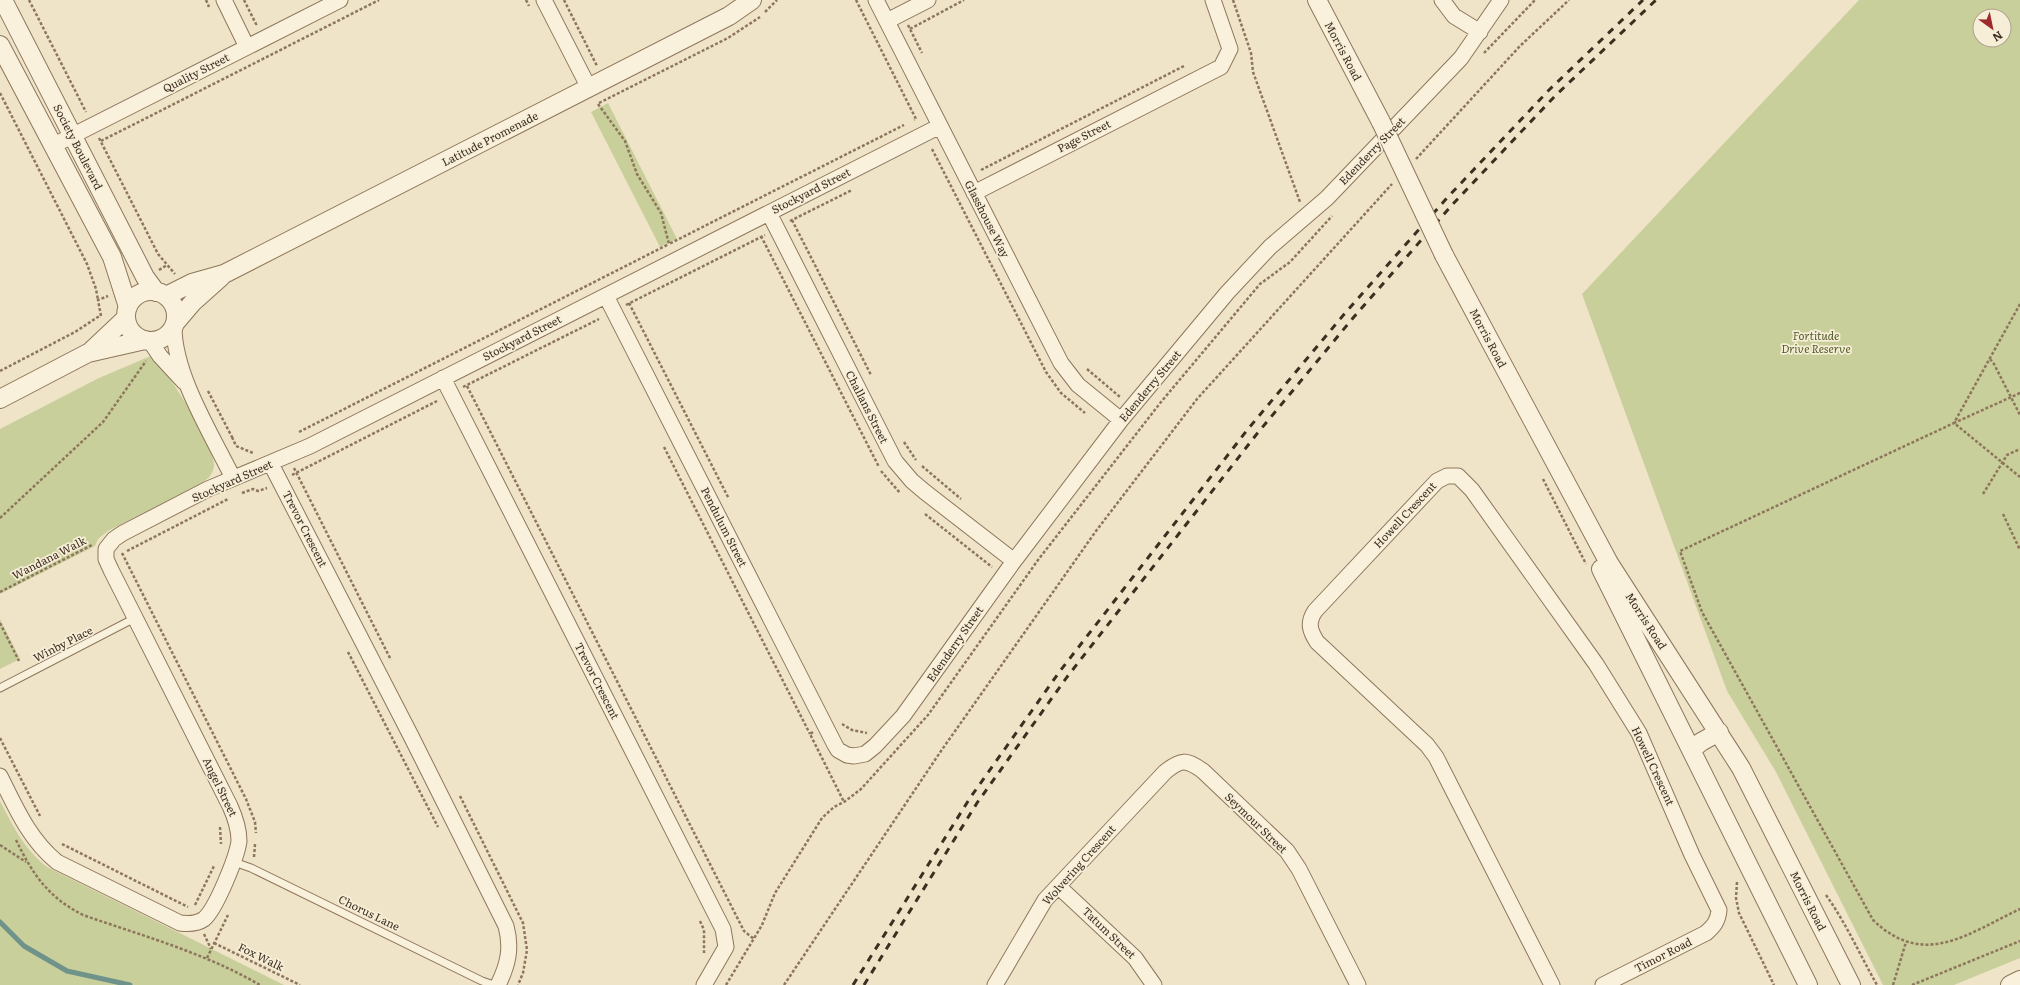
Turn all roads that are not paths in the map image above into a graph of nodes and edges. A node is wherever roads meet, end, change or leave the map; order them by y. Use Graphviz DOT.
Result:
graph roads {
  1 [pos="4,0"];
  2 [pos="224,0"];
  3 [pos="340,0"];
  4 [pos="544,0"];
  5 [pos="752,0"];
  6 [pos="876,0"];
  7 [pos="928,0"];
  8 [pos="1213,0"];
  9 [pos="1317,0"];
  10 [pos="1327,0"];
  11 [pos="1442,0"];
  12 [pos="1500,0"];
  13 [pos="887,21"];
  14 [pos="1480,32"];
  15 [pos="0,45"];
  16 [pos="247,47"];
  17 [pos="594,96"];
  18 [pos="1381,122"];
  19 [pos="940,126"];
  20 [pos="72,136"];
  21 [pos="52,146"];
  22 [pos="974,193"];
  23 [pos="769,213"];
  24 [pos="1444,255"];
  25 [pos="224,274"];
  26 [pos="161,294"];
  27 [pos="606,296"];
  28 [pos="127,313"];
  29 [pos="175,324"];
  30 [pos="147,341"];
  31 [pos="88,353"];
  32 [pos="443,378"];
  33 [pos="186,384"];
  34 [pos="0,399"];
  35 [pos="1116,415"];
  36 [pos="271,464"];
  37 [pos="233,478"];
  38 [pos="106,549"];
  39 [pos="1009,556"];
  40 [pos="135,618"];
  41 [pos="0,688"];
  42 [pos="1719,732"];
  43 [pos="1691,750"];
  44 [pos="847,755"];
  45 [pos="1183,761"];
  46 [pos="0,776"];
  47 [pos="234,862"];
  48 [pos="1058,886"];
  49 [pos="1718,919"];
  50 [pos="2020,980"];
  51 [pos="494,985"];
  52 [pos="498,985"];
  53 [pos="704,985"];
  54 [pos="995,985"];
  55 [pos="1154,985"];
  56 [pos="1358,985"];
  57 [pos="1552,985"];
  58 [pos="1603,985"];
  59 [pos="1808,985"];
  60 [pos="1851,985"];
  61 [pos="2010,985"];
  1 -- 20 [label="street, Society Boulevard"];
  2 -- 16 [label="street"];
  3 -- 16 [label="street, Quality Street"];
  4 -- 17 [label="street"];
  5 -- 17 [label="street, Latitude Promenade"];
  6 -- 13 [label="street, Glasshouse Way"];
  7 -- 13 [label="street"];
  8 -- 22 [label="street, Page Street"];
  9 -- 18 [label="street, Morris Road"];
  10 -- 18 [label="street, Morris Road"];
  11 -- 14 [label="street"];
  12 -- 14 [label="street, Edenderry Street"];
  13 -- 19 [label="street, Glasshouse Way"];
  14 -- 35 [label="street, Edenderry Street"];
  15 -- 21 [label="street, Society Boulevard"];
  16 -- 20 [label="street, Quality Street"];
  17 -- 25 [label="street, Latitude Promenade"];
  18 -- 24 [label="street, Morris Road, bridge"];
  19 -- 22 [label="street, Glasshouse Way"];
  19 -- 23 [label="street, Stockyard Street"];
  20 -- 21 [label="street, Quality Street"];
  20 -- 26 [label="street, Society Boulevard"];
  21 -- 28 [label="street, Society Boulevard"];
  22 -- 35 [label="street, Glasshouse Way"];
  23 -- 27 [label="street, Stockyard Street"];
  23 -- 39 [label="street, Challans Street"];
  24 -- 42 [label="street, Morris Road"];
  24 -- 43 [label="street, Morris Road"];
  25 -- 26 [label="street, Latitude Promenade"];
  25 -- 29 [label="street, Latitude Promenade"];
  26 -- 28 [label="street"];
  26 -- 29 [label="street"];
  27 -- 32 [label="street, Stockyard Street"];
  27 -- 44 [label="street, Pendulum Street"];
  28 -- 30 [label="street"];
  28 -- 31 [label="street"];
  29 -- 30 [label="street"];
  29 -- 33 [label="street"];
  30 -- 31 [label="street"];
  30 -- 33 [label="street"];
  31 -- 34 [label="street"];
  32 -- 36 [label="street, Stockyard Street"];
  32 -- 53 [label="street, Trevor Crescent"];
  33 -- 37 [label="street"];
  35 -- 39 [label="street, Edenderry Street"];
  36 -- 37 [label="street, Stockyard Street"];
  36 -- 52 [label="street, Trevor Crescent"];
  37 -- 38 [label="street, Stockyard Street"];
  38 -- 40 [label="street, Angel Street"];
  39 -- 44 [label="street, Edenderry Street"];
  40 -- 41 [label="lane, Winby Place"];
  40 -- 47 [label="street, Angel Street"];
  42 -- 43 [label="street"];
  42 -- 60 [label="street, Morris Road"];
  43 -- 59 [label="street, Morris Road"];
  45 -- 48 [label="street, Wolvering Crescent"];
  45 -- 56 [label="street, Seymour Street"];
  46 -- 47 [label="street, Angel Street"];
  47 -- 51 [label="lane, Chorus Lane"];
  48 -- 54 [label="street, Wolvering Crescent"];
  48 -- 55 [label="street, Tatum Street"];
  49 -- 57 [label="street, Howell Crescent"];
  49 -- 58 [label="street, Timor Road"];
  50 -- 61 [label="street"];
}
